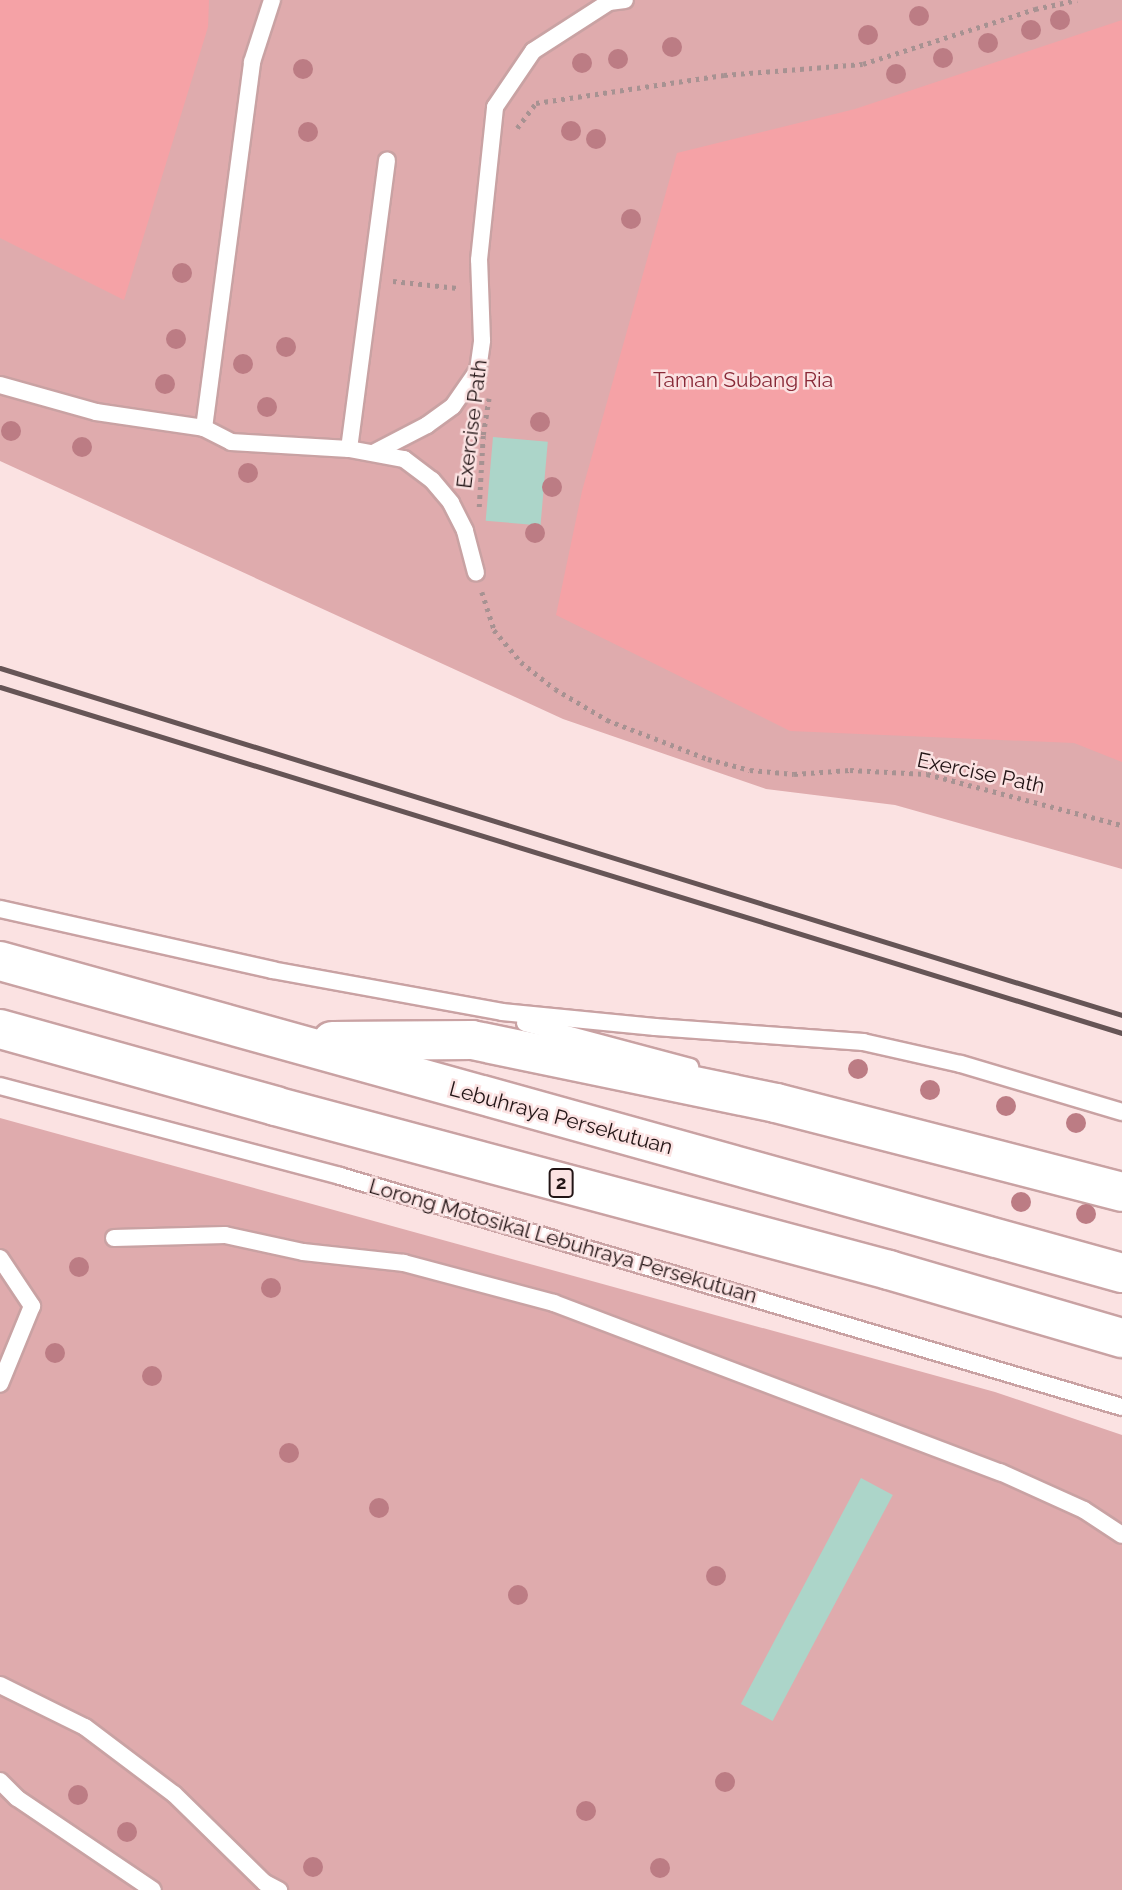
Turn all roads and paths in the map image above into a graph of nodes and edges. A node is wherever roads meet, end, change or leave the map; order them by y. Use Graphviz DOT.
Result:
graph roads {
  1 [pos="272,0"];
  2 [pos="625,0"];
  3 [pos="1077,0"];
  4 [pos="516,130"];
  5 [pos="387,160"];
  6 [pos="372,279"];
  7 [pos="480,290"];
  8 [pos="0,385"];
  9 [pos="490,394"];
  10 [pos="204,428"];
  11 [pos="349,449"];
  12 [pos="375,452"];
  13 [pos="478,514"];
  14 [pos="476,573"];
  15 [pos="1122,825"];
  16 [pos="0,909"];
  17 [pos="0,961"];
  18 [pos="452,1003"];
  19 [pos="0,1028"];
  20 [pos="288,1042"];
  21 [pos="0,1086"];
  22 [pos="776,1103"];
  23 [pos="1122,1112"];
  24 [pos="1122,1192"];
  25 [pos="114,1238"];
  26 [pos="0,1258"];
  27 [pos="1122,1273"];
  28 [pos="1122,1338"];
  29 [pos="0,1384"];
  30 [pos="1122,1407"];
  31 [pos="1122,1535"];
  32 [pos="0,1685"];
  33 [pos="0,1781"];
  34 [pos="153,1890"];
  35 [pos="278,1890"];
  1 -- 10 [label="lane"];
  2 -- 7 [label="lane"];
  3 -- 4 [label="path"];
  5 -- 6 [label="lane"];
  6 -- 7 [label="path"];
  6 -- 11 [label="lane"];
  7 -- 12 [label="lane"];
  8 -- 10 [label="lane"];
  9 -- 13 [label="path, Exercise Path"];
  10 -- 11 [label="lane"];
  11 -- 12 [label="lane"];
  12 -- 14 [label="lane"];
  14 -- 15 [label="path, Exercise Path"];
  16 -- 18 [label="lane"];
  17 -- 20 [label="highway, Lebuhraya Persekutuan"];
  18 -- 22 [label="lane"];
  18 -- 23 [label="lane"];
  19 -- 28 [label="highway, 2"];
  20 -- 22 [label="highway"];
  20 -- 27 [label="highway, Lebuhraya Persekutuan"];
  21 -- 30 [label="lane, Lorong Motosikal Lebuhraya Persekutuan"];
  22 -- 24 [label="highway"];
  25 -- 31 [label="lane"];
  26 -- 29 [label="lane"];
  32 -- 35 [label="lane"];
  33 -- 34 [label="lane"];
}
